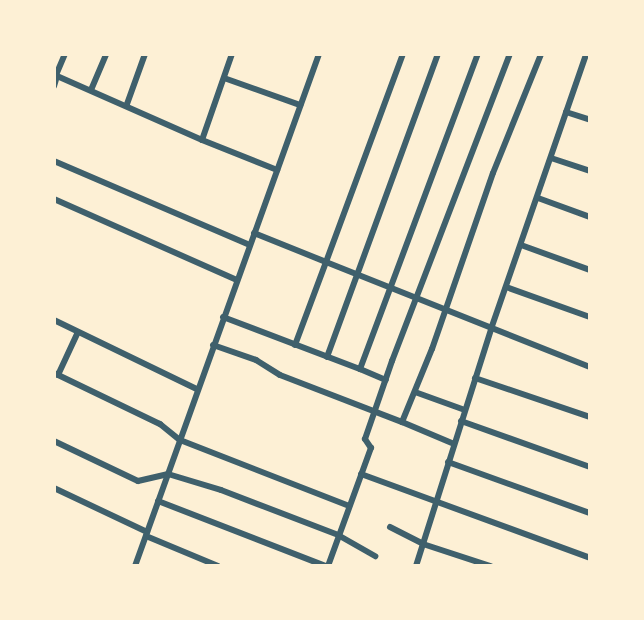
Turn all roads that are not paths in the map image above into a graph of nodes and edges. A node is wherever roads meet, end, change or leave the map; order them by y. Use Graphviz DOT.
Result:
graph roads {
  1 [pos="65,54"];
  2 [pos="106,54"];
  3 [pos="145,54"];
  4 [pos="232,54"];
  5 [pos="319,54"];
  6 [pos="403,54"];
  7 [pos="438,54"];
  8 [pos="478,54"];
  9 [pos="510,54"];
  10 [pos="541,54"];
  11 [pos="586,54"];
  12 [pos="582,66"];
  13 [pos="590,69"];
  14 [pos="56,75"];
  15 [pos="224,78"];
  16 [pos="54,86"];
  17 [pos="91,90"];
  18 [pos="127,104"];
  19 [pos="300,105"];
  20 [pos="566,112"];
  21 [pos="590,120"];
  22 [pos="202,139"];
  23 [pos="551,158"];
  24 [pos="54,161"];
  25 [pos="277,170"];
  26 [pos="590,171"];
  27 [pos="538,198"];
  28 [pos="54,199"];
  29 [pos="590,217"];
  30 [pos="254,233"];
  31 [pos="250,245"];
  32 [pos="521,245"];
  33 [pos="326,262"];
  34 [pos="590,270"];
  35 [pos="357,275"];
  36 [pos="237,280"];
  37 [pos="506,287"];
  38 [pos="391,289"];
  39 [pos="415,299"];
  40 [pos="445,311"];
  41 [pos="223,317"];
  42 [pos="590,317"];
  43 [pos="54,320"];
  44 [pos="491,328"];
  45 [pos="78,332"];
  46 [pos="213,345"];
  47 [pos="295,345"];
  48 [pos="327,357"];
  49 [pos="590,367"];
  50 [pos="360,369"];
  51 [pos="56,374"];
  52 [pos="475,378"];
  53 [pos="386,380"];
  54 [pos="197,389"];
  55 [pos="415,392"];
  56 [pos="465,410"];
  57 [pos="374,411"];
  58 [pos="590,417"];
  59 [pos="461,421"];
  60 [pos="402,422"];
  61 [pos="180,440"];
  62 [pos="54,441"];
  63 [pos="454,444"];
  64 [pos="448,462"];
  65 [pos="590,467"];
  66 [pos="168,474"];
  67 [pos="361,474"];
  68 [pos="54,488"];
  69 [pos="158,501"];
  70 [pos="436,502"];
  71 [pos="349,506"];
  72 [pos="590,513"];
  73 [pos="390,527"];
  74 [pos="146,534"];
  75 [pos="338,535"];
  76 [pos="422,544"];
  77 [pos="375,555"];
  78 [pos="590,558"];
  79 [pos="135,566"];
  80 [pos="218,566"];
  81 [pos="327,566"];
  82 [pos="416,566"];
  83 [pos="490,566"];
  1 -- 14 [label="street"];
  2 -- 17 [label="street"];
  3 -- 18 [label="street"];
  4 -- 15 [label="street"];
  5 -- 19 [label="street"];
  6 -- 33 [label="street"];
  7 -- 35 [label="street"];
  8 -- 38 [label="street"];
  9 -- 39 [label="street"];
  10 -- 40 [label="street"];
  11 -- 12 [label="street"];
  12 -- 13 [label="street"];
  12 -- 20 [label="street"];
  14 -- 16 [label="street"];
  14 -- 17 [label="street"];
  15 -- 19 [label="street"];
  15 -- 22 [label="street"];
  17 -- 18 [label="street"];
  18 -- 22 [label="street"];
  19 -- 25 [label="street"];
  20 -- 21 [label="street"];
  20 -- 23 [label="street"];
  22 -- 25 [label="street"];
  23 -- 26 [label="street"];
  23 -- 27 [label="street"];
  24 -- 31 [label="street"];
  25 -- 30 [label="street"];
  27 -- 29 [label="street"];
  27 -- 32 [label="street"];
  28 -- 36 [label="street"];
  30 -- 31 [label="street"];
  30 -- 33 [label="street"];
  31 -- 36 [label="street"];
  32 -- 34 [label="street"];
  32 -- 37 [label="street"];
  33 -- 35 [label="street"];
  33 -- 47 [label="street"];
  35 -- 38 [label="street"];
  35 -- 48 [label="street"];
  36 -- 41 [label="street"];
  37 -- 42 [label="street"];
  37 -- 44 [label="street"];
  38 -- 39 [label="street"];
  38 -- 50 [label="street"];
  39 -- 40 [label="street"];
  39 -- 53 [label="street"];
  40 -- 44 [label="street"];
  40 -- 55 [label="street"];
  41 -- 46 [label="street"];
  41 -- 47 [label="street"];
  43 -- 45 [label="street"];
  44 -- 49 [label="street"];
  44 -- 52 [label="street"];
  45 -- 51 [label="street"];
  45 -- 54 [label="street"];
  46 -- 54 [label="street"];
  46 -- 57 [label="street"];
  47 -- 48 [label="street"];
  48 -- 50 [label="street"];
  50 -- 53 [label="street"];
  51 -- 61 [label="street"];
  52 -- 56 [label="street"];
  52 -- 58 [label="street"];
  53 -- 57 [label="street"];
  54 -- 61 [label="street"];
  55 -- 56 [label="street"];
  55 -- 60 [label="street"];
  56 -- 59 [label="street"];
  57 -- 60 [label="street"];
  57 -- 67 [label="street"];
  59 -- 63 [label="street"];
  59 -- 65 [label="street"];
  60 -- 63 [label="street"];
  61 -- 66 [label="street"];
  61 -- 71 [label="street"];
  62 -- 66 [label="street"];
  63 -- 64 [label="street"];
  64 -- 70 [label="street"];
  64 -- 72 [label="street"];
  66 -- 69 [label="street"];
  66 -- 75 [label="street"];
  67 -- 70 [label="street"];
  67 -- 71 [label="street"];
  68 -- 74 [label="street"];
  69 -- 74 [label="street"];
  69 -- 81 [label="street"];
  70 -- 76 [label="street"];
  70 -- 78 [label="street"];
  71 -- 75 [label="street"];
  73 -- 76 [label="street"];
  74 -- 79 [label="street"];
  74 -- 80 [label="street"];
  75 -- 77 [label="street"];
  75 -- 81 [label="street"];
  76 -- 82 [label="street"];
  76 -- 83 [label="street"];
}
